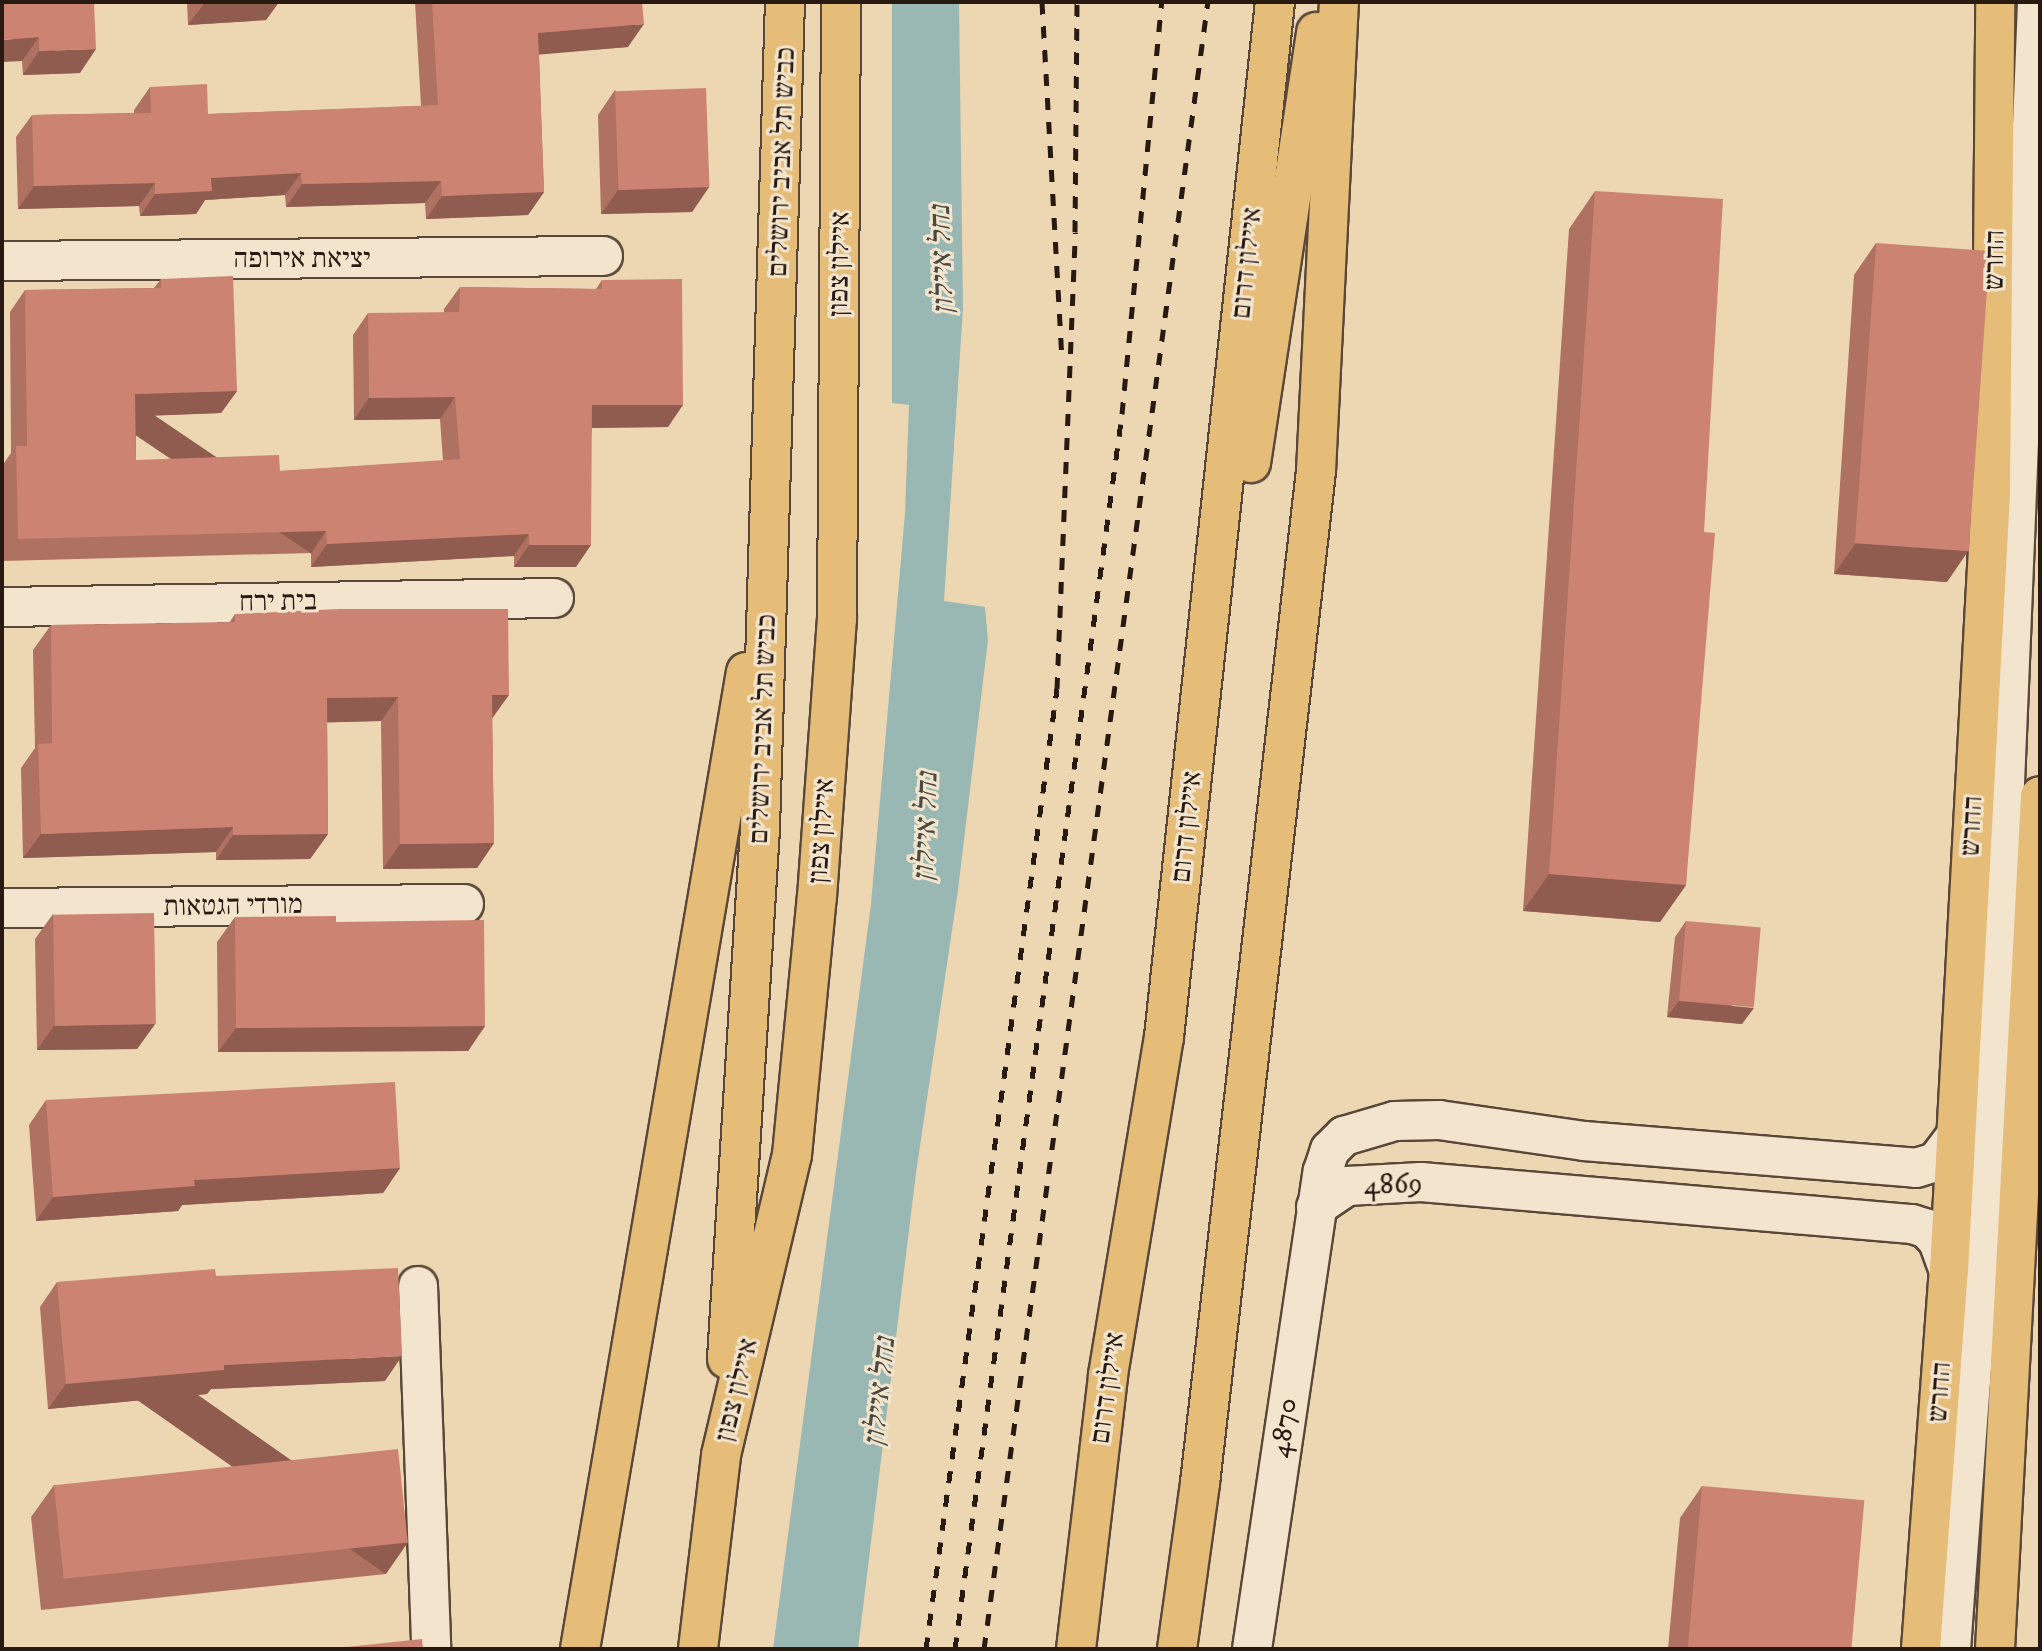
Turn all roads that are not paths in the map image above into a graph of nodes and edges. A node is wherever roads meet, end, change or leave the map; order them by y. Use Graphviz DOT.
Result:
graph roads {
  1 [pos="785,2"];
  2 [pos="841,2"];
  3 [pos="1275,2"];
  4 [pos="1320,2"];
  5 [pos="1339,2"];
  6 [pos="1996,2"];
  7 [pos="2037,2"];
  8 [pos="603,256"];
  9 [pos="2,261"];
  10 [pos="772,519"];
  11 [pos="554,598"];
  12 [pos="2,607"];
  13 [pos="2040,796"];
  14 [pos="464,904"];
  15 [pos="2,908"];
  16 [pos="1164,1037"];
  17 [pos="1956,1135"];
  18 [pos="1316,1207"];
  19 [pos="1949,1271"];
  20 [pos="418,1286"];
  21 [pos="1978,1309"];
  22 [pos="721,1455"];
  23 [pos="1200,1483"];
  24 [pos="431,1649"];
  25 [pos="580,1649"];
  26 [pos="698,1649"];
  27 [pos="1076,1649"];
  28 [pos="1177,1649"];
  29 [pos="1192,1649"];
  30 [pos="1252,1649"];
  31 [pos="1921,1649"];
  32 [pos="1951,1649"];
  33 [pos="1967,1649"];
  34 [pos="1995,1649"];
  1 -- 10 [label="main road, כביש תל אביב ירושלים"];
  2 -- 22 [label="main road, איילון צפון"];
  3 -- 16 [label="main road, איילון דרום"];
  4 -- 16 [label="main road"];
  5 -- 23 [label="main road"];
  6 -- 17 [label="main road, החרש"];
  7 -- 21 [label="street"];
  8 -- 9 [label="street, יציאת אירופה"];
  10 -- 22 [label="main road, כביש תל אביב ירושלים"];
  10 -- 25 [label="main road"];
  11 -- 12 [label="street, בית ירח"];
  13 -- 34 [label="main road"];
  14 -- 15 [label="street, מורדי הגטאות"];
  16 -- 27 [label="main road, איילון דרום"];
  17 -- 18 [label="street, 4869"];
  17 -- 19 [label="main road, החרש"];
  18 -- 19 [label="street, 4869"];
  18 -- 30 [label="street, 4870"];
  19 -- 31 [label="main road, החרש"];
  20 -- 24 [label="street"];
  21 -- 32 [label="street"];
  21 -- 33 [label="street"];
  22 -- 26 [label="main road, איילון צפון"];
  23 -- 28 [label="main road"];
  23 -- 29 [label="main road"];
}
